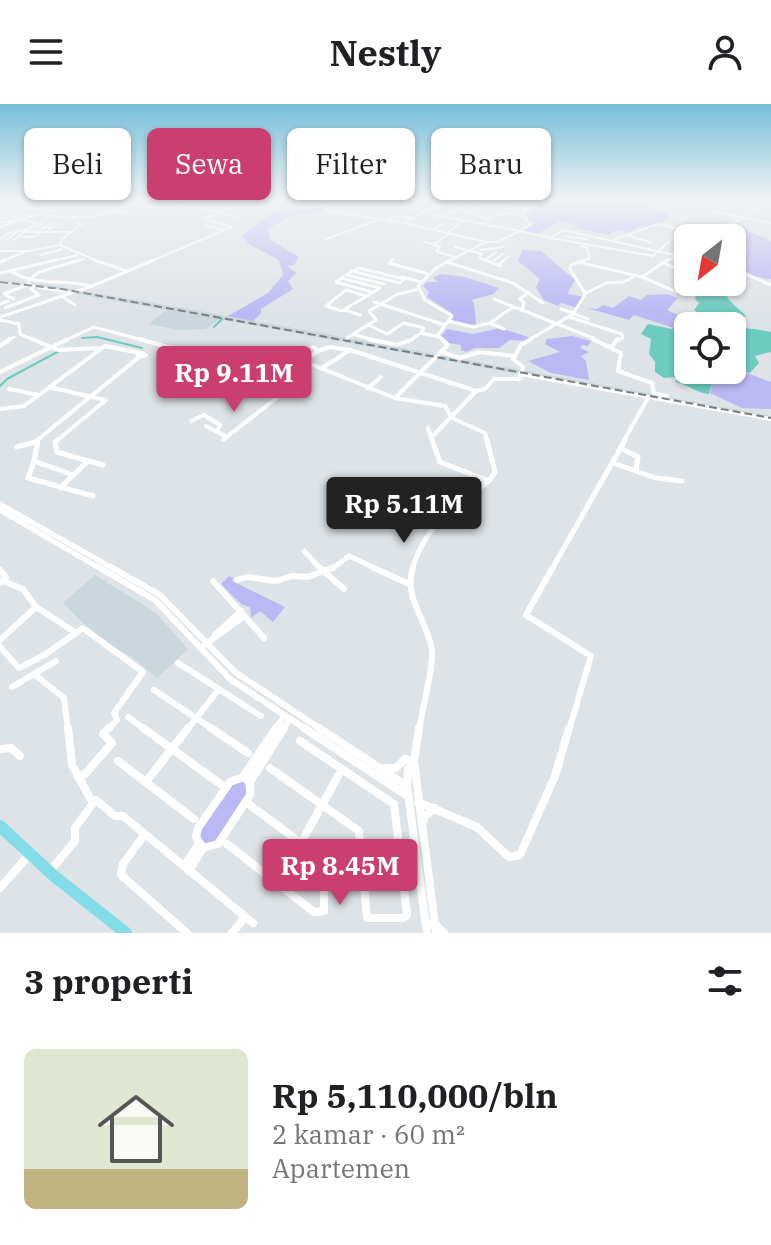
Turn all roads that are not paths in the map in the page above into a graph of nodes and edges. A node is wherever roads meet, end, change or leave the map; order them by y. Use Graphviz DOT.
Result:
graph roads {
  1 [pos="2,238"];
  2 [pos="11,238"];
  3 [pos="11,238"];
  4 [pos="68,238"];
  5 [pos="206,238"];
  6 [pos="330,238"];
  7 [pos="442,238"];
  8 [pos="468,238"];
  9 [pos="506,238"];
  10 [pos="551,238"];
  11 [pos="569,238"];
  12 [pos="591,238"];
  13 [pos="600,238"];
  14 [pos="620,238"];
  15 [pos="637,238"];
  16 [pos="672,238"];
  17 [pos="326,239"];
  18 [pos="6,240"];
  19 [pos="612,240"];
  20 [pos="424,242"];
  21 [pos="486,242"];
  22 [pos="570,243"];
  23 [pos="652,243"];
  24 [pos="433,244"];
  25 [pos="587,244"];
  26 [pos="456,246"];
  27 [pos="565,246"];
  28 [pos="61,247"];
  29 [pos="504,247"];
  30 [pos="471,250"];
  31 [pos="0,251"];
  32 [pos="25,251"];
  33 [pos="487,251"];
  34 [pos="660,251"];
  35 [pos="69,252"];
  36 [pos="58,253"];
  37 [pos="503,254"];
  38 [pos="41,255"];
  39 [pos="78,255"];
  40 [pos="674,255"];
  41 [pos="509,256"];
  42 [pos="674,256"];
  43 [pos="87,258"];
  44 [pos="458,258"];
  45 [pos="393,259"];
  46 [pos="485,260"];
  47 [pos="1,262"];
  48 [pos="492,262"];
  49 [pos="578,262"];
  50 [pos="662,263"];
  51 [pos="448,265"];
  52 [pos="359,266"];
  53 [pos="674,268"];
  54 [pos="11,271"];
  55 [pos="128,272"];
  56 [pos="371,272"];
  57 [pos="2,273"];
  58 [pos="429,274"];
  59 [pos="746,274"];
  60 [pos="346,275"];
  61 [pos="749,275"];
  62 [pos="633,277"];
  63 [pos="642,277"];
  64 [pos="746,277"];
  65 [pos="341,278"];
  66 [pos="362,279"];
  67 [pos="358,282"];
  68 [pos="422,282"];
  69 [pos="31,284"];
  70 [pos="384,284"];
  71 [pos="771,285"];
  72 [pos="92,286"];
  73 [pos="352,286"];
  74 [pos="421,289"];
  75 [pos="674,291"];
  76 [pos="50,292"];
  77 [pos="373,292"];
  78 [pos="529,292"];
  79 [pos="73,293"];
  80 [pos="585,293"];
  81 [pos="341,295"];
  82 [pos="366,296"];
  83 [pos="7,297"];
  84 [pos="61,297"];
  85 [pos="335,299"];
  86 [pos="360,299"];
  87 [pos="494,299"];
  88 [pos="520,300"];
  89 [pos="374,302"];
  90 [pos="543,303"];
  91 [pos="1,304"];
  92 [pos="353,304"];
  93 [pos="383,304"];
  94 [pos="75,305"];
  95 [pos="513,306"];
  96 [pos="345,308"];
  97 [pos="561,309"];
  98 [pos="522,311"];
  99 [pos="13,313"];
  100 [pos="360,315"];
  101 [pos="572,315"];
  102 [pos="414,316"];
  103 [pos="0,318"];
  104 [pos="587,321"];
  105 [pos="404,323"];
  106 [pos="446,323"];
  107 [pos="490,323"];
  108 [pos="554,323"];
  109 [pos="368,325"];
  110 [pos="504,329"];
  111 [pos="576,330"];
  112 [pos="421,333"];
  113 [pos="353,334"];
  114 [pos="14,337"];
  115 [pos="439,337"];
  116 [pos="347,338"];
  117 [pos="0,346"];
  118 [pos="50,347"];
  119 [pos="611,347"];
  120 [pos="103,348"];
  121 [pos="350,350"];
  122 [pos="442,352"];
  123 [pos="515,356"];
  124 [pos="293,357"];
  125 [pos="301,360"];
  126 [pos="322,368"];
  127 [pos="0,372"];
  128 [pos="418,374"];
  129 [pos="520,374"];
  130 [pos="381,377"];
  131 [pos="275,378"];
  132 [pos="49,387"];
  133 [pos="368,388"];
  134 [pos="9,389"];
  135 [pos="476,391"];
  136 [pos="39,395"];
  137 [pos="91,397"];
  138 [pos="395,398"];
  139 [pos="648,398"];
  140 [pos="668,401"];
  141 [pos="0,409"];
  142 [pos="452,418"];
  143 [pos="771,419"];
  144 [pos="191,421"];
  145 [pos="206,426"];
  146 [pos="428,428"];
  147 [pos="217,431"];
  148 [pos="432,437"];
  149 [pos="35,442"];
  150 [pos="17,447"];
  151 [pos="620,448"];
  152 [pos="34,461"];
  153 [pos="88,461"];
  154 [pos="613,463"];
  155 [pos="103,465"];
  156 [pos="636,470"];
  157 [pos="73,475"];
  158 [pos="489,481"];
  159 [pos="682,481"];
  160 [pos="60,488"];
  161 [pos="93,496"];
  162 [pos="5,509"];
  163 [pos="304,551"];
  164 [pos="0,570"];
  165 [pos="326,572"];
  166 [pos="237,580"];
  167 [pos="213,581"];
  168 [pos="2,582"];
  169 [pos="409,584"];
  170 [pos="344,589"];
  171 [pos="36,607"];
  172 [pos="242,614"];
  173 [pos="75,632"];
  174 [pos="264,638"];
  175 [pos="0,640"];
  176 [pos="203,645"];
  177 [pos="0,647"];
  178 [pos="56,661"];
  179 [pos="178,663"];
  180 [pos="35,675"];
  181 [pos="12,687"];
  182 [pos="219,689"];
  183 [pos="154,690"];
  184 [pos="289,715"];
  185 [pos="261,716"];
  186 [pos="128,717"];
  187 [pos="196,718"];
  188 [pos="300,741"];
  189 [pos="0,749"];
  190 [pos="172,749"];
  191 [pos="248,753"];
  192 [pos="20,756"];
  193 [pos="409,760"];
  194 [pos="118,761"];
  195 [pos="375,766"];
  196 [pos="270,768"];
  197 [pos="342,769"];
  198 [pos="78,777"];
  199 [pos="247,780"];
  200 [pos="146,782"];
  201 [pos="411,786"];
  202 [pos="226,788"];
  203 [pos="415,798"];
  204 [pos="96,800"];
  205 [pos="246,802"];
  206 [pos="322,805"];
  207 [pos="436,808"];
  208 [pos="194,819"];
  209 [pos="0,826"];
  210 [pos="421,826"];
  211 [pos="145,834"];
  212 [pos="301,843"];
  213 [pos="227,844"];
  214 [pos="201,846"];
  215 [pos="31,854"];
  216 [pos="186,868"];
  217 [pos="50,872"];
  218 [pos="0,888"];
  219 [pos="431,929"];
  220 [pos="126,933"];
  221 [pos="187,933"];
  222 [pos="232,933"];
  223 [pos="444,933"];
  1 -- 18 [label="street"];
  2 -- 18 [label="street"];
  3 -- 18 [label="street"];
  4 -- 28 [label="street"];
  5 -- 55 [label="street"];
  6 -- 17 [label="street"];
  7 -- 24 [label="street"];
  8 -- 21 [label="street"];
  9 -- 21 [label="street"];
  10 -- 22 [label="street"];
  11 -- 25 [label="street"];
  12 -- 25 [label="street"];
  13 -- 19 [label="street"];
  14 -- 19 [label="street"];
  15 -- 23 [label="street"];
  16 -- 34 [label="street"];
  19 -- 34 [label="street"];
  20 -- 24 [label="street"];
  21 -- 30 [label="street"];
  22 -- 25 [label="street"];
  22 -- 27 [label="street"];
  24 -- 44 [label="street"];
  25 -- 34 [label="street"];
  25 -- 49 [label="street"];
  26 -- 30 [label="street"];
  28 -- 32 [label="street"];
  28 -- 35 [label="street"];
  28 -- 38 [label="street"];
  29 -- 33 [label="street"];
  30 -- 33 [label="street"];
  30 -- 44 [label="street"];
  30 -- 46 [label="street"];
  31 -- 32 [label="street"];
  32 -- 47 [label="street"];
  33 -- 46 [label="street"];
  34 -- 40 [label="street"];
  35 -- 36 [label="street"];
  35 -- 39 [label="street"];
  37 -- 48 [label="street"];
  39 -- 43 [label="street"];
  39 -- 54 [label="street"];
  41 -- 48 [label="street"];
  42 -- 50 [label="street"];
  43 -- 55 [label="street"];
  43 -- 69 [label="street"];
  44 -- 51 [label="street"];
  45 -- 58 [label="street"];
  46 -- 48 [label="street"];
  47 -- 57 [label="street"];
  49 -- 62 [label="street"];
  49 -- 80 [label="street"];
  50 -- 53 [label="street"];
  50 -- 63 [label="street"];
  51 -- 58 [label="street"];
  51 -- 78 [label="street"];
  52 -- 56 [label="street"];
  54 -- 57 [label="street"];
  54 -- 69 [label="street"];
  55 -- 72 [label="street"];
  56 -- 56 [label="street"];
  56 -- 60 [label="street"];
  56 -- 66 [label="street"];
  56 -- 68 [label="street"];
  58 -- 68 [label="street"];
  59 -- 61 [label="street"];
  60 -- 65 [label="street"];
  60 -- 66 [label="street"];
  61 -- 64 [label="street"];
  61 -- 71 [label="street"];
  62 -- 63 [label="street"];
  62 -- 80 [label="street"];
  63 -- 75 [label="street"];
  65 -- 67 [label="street"];
  65 -- 73 [label="street"];
  66 -- 67 [label="street"];
  66 -- 70 [label="street"];
  67 -- 73 [label="street"];
  67 -- 77 [label="street"];
  68 -- 74 [label="street"];
  69 -- 72 [label="street"];
  69 -- 79 [label="street"];
  69 -- 83 [label="street"];
  69 -- 91 [label="street"];
  72 -- 79 [label="street"];
  73 -- 77 [label="street"];
  74 -- 93 [label="street"];
  74 -- 106 [label="street"];
  76 -- 84 [label="street"];
  77 -- 82 [label="street"];
  78 -- 88 [label="street"];
  78 -- 90 [label="street"];
  79 -- 84 [label="street"];
  80 -- 101 [label="street"];
  81 -- 82 [label="street"];
  81 -- 85 [label="street"];
  81 -- 86 [label="street"];
  82 -- 86 [label="street"];
  83 -- 91 [label="street"];
  84 -- 94 [label="street"];
  84 -- 99 [label="street"];
  85 -- 92 [label="street"];
  85 -- 96 [label="street"];
  86 -- 92 [label="street"];
  87 -- 95 [label="street"];
  88 -- 95 [label="street"];
  88 -- 98 [label="street"];
  89 -- 93 [label="street"];
  91 -- 99 [label="street"];
  92 -- 96 [label="street"];
  93 -- 102 [label="street"];
  93 -- 109 [label="street"];
  95 -- 98 [label="street"];
  95 -- 107 [label="street"];
  96 -- 100 [label="street"];
  97 -- 101 [label="street"];
  98 -- 108 [label="street"];
  99 -- 103 [label="street"];
  101 -- 104 [label="street"];
  101 -- 108 [label="street"];
  102 -- 105 [label="street"];
  102 -- 106 [label="street"];
  103 -- 118 [label="street"];
  104 -- 111 [label="street"];
  104 -- 119 [label="street"];
  105 -- 109 [label="street"];
  105 -- 112 [label="street"];
  106 -- 107 [label="street"];
  106 -- 115 [label="street"];
  107 -- 110 [label="street"];
  108 -- 111 [label="street"];
  108 -- 123 [label="street"];
  109 -- 113 [label="street"];
  111 -- 119 [label="street"];
  112 -- 113 [label="street"];
  112 -- 115 [label="street"];
  113 -- 116 [label="street"];
  114 -- 117 [label="street"];
  115 -- 122 [label="street"];
  118 -- 120 [label="street"];
  118 -- 127 [label="street"];
  118 -- 131 [label="street"];
  119 -- 140 [label="street"];
  120 -- 132 [label="street"];
  120 -- 137 [label="street"];
  121 -- 125 [label="street"];
  121 -- 126 [label="street"];
  121 -- 128 [label="street"];
  122 -- 123 [label="street"];
  122 -- 128 [label="street"];
  123 -- 129 [label="street"];
  124 -- 125 [label="street"];
  125 -- 126 [label="street"];
  125 -- 131 [label="street"];
  126 -- 133 [label="street"];
  128 -- 135 [label="street"];
  128 -- 138 [label="street"];
  129 -- 135 [label="street"];
  129 -- 139 [label="street"];
  130 -- 133 [label="street"];
  131 -- 147 [label="street"];
  132 -- 136 [label="street"];
  132 -- 137 [label="street"];
  133 -- 138 [label="street"];
  134 -- 136 [label="street"];
  135 -- 142 [label="street"];
  136 -- 141 [label="street"];
  137 -- 149 [label="street"];
  137 -- 153 [label="street"];
  138 -- 142 [label="street"];
  139 -- 140 [label="street"];
  139 -- 151 [label="street"];
  140 -- 143 [label="street"];
  142 -- 148 [label="street"];
  142 -- 158 [label="street"];
  144 -- 147 [label="street"];
  145 -- 147 [label="street"];
  146 -- 148 [label="street"];
  148 -- 158 [label="street"];
  149 -- 150 [label="street"];
  149 -- 152 [label="street"];
  151 -- 154 [label="street"];
  151 -- 156 [label="street"];
  152 -- 157 [label="street"];
  152 -- 160 [label="street"];
  153 -- 155 [label="street"];
  153 -- 157 [label="street"];
  154 -- 156 [label="street"];
  154 -- 207 [label="street"];
  156 -- 159 [label="street"];
  157 -- 160 [label="street"];
  158 -- 169 [label="street"];
  160 -- 161 [label="street"];
  162 -- 176 [label="street"];
  163 -- 165 [label="street"];
  164 -- 168 [label="street"];
  165 -- 166 [label="street"];
  165 -- 169 [label="street"];
  165 -- 170 [label="street"];
  167 -- 172 [label="street"];
  168 -- 171 [label="street"];
  169 -- 193 [label="street"];
  171 -- 173 [label="street"];
  171 -- 175 [label="street"];
  172 -- 174 [label="street"];
  172 -- 176 [label="street"];
  173 -- 177 [label="street"];
  173 -- 198 [label="street"];
  176 -- 184 [label="street"];
  178 -- 180 [label="street"];
  179 -- 182 [label="street"];
  180 -- 181 [label="street"];
  180 -- 198 [label="street"];
  182 -- 185 [label="street"];
  182 -- 187 [label="street"];
  183 -- 187 [label="street"];
  184 -- 195 [label="street"];
  184 -- 199 [label="street"];
  184 -- 203 [label="street"];
  186 -- 190 [label="street"];
  187 -- 190 [label="street"];
  187 -- 191 [label="street"];
  188 -- 197 [label="street"];
  189 -- 192 [label="street"];
  190 -- 200 [label="street"];
  190 -- 202 [label="street"];
  193 -- 195 [label="street"];
  193 -- 201 [label="street"];
  194 -- 200 [label="street"];
  195 -- 201 [label="street"];
  196 -- 206 [label="street"];
  197 -- 206 [label="street"];
  197 -- 206 [label="street"];
  198 -- 217 [label="street"];
  199 -- 202 [label="street"];
  199 -- 205 [label="street"];
  200 -- 208 [label="street"];
  201 -- 203 [label="street"];
  202 -- 214 [label="street"];
  203 -- 207 [label="street"];
  203 -- 210 [label="street"];
  203 -- 219 [label="street"];
  204 -- 211 [label="street"];
  205 -- 212 [label="street"];
  205 -- 214 [label="street"];
  206 -- 212 [label="street"];
  207 -- 210 [label="street"];
  209 -- 215 [label="main road"];
  210 -- 219 [label="street"];
  211 -- 216 [label="street"];
  211 -- 221 [label="street"];
  212 -- 213 [label="street"];
  214 -- 216 [label="street"];
  215 -- 217 [label="main road"];
  215 -- 218 [label="street"];
  216 -- 222 [label="street"];
  217 -- 220 [label="main road"];
  219 -- 223 [label="street"];
}
